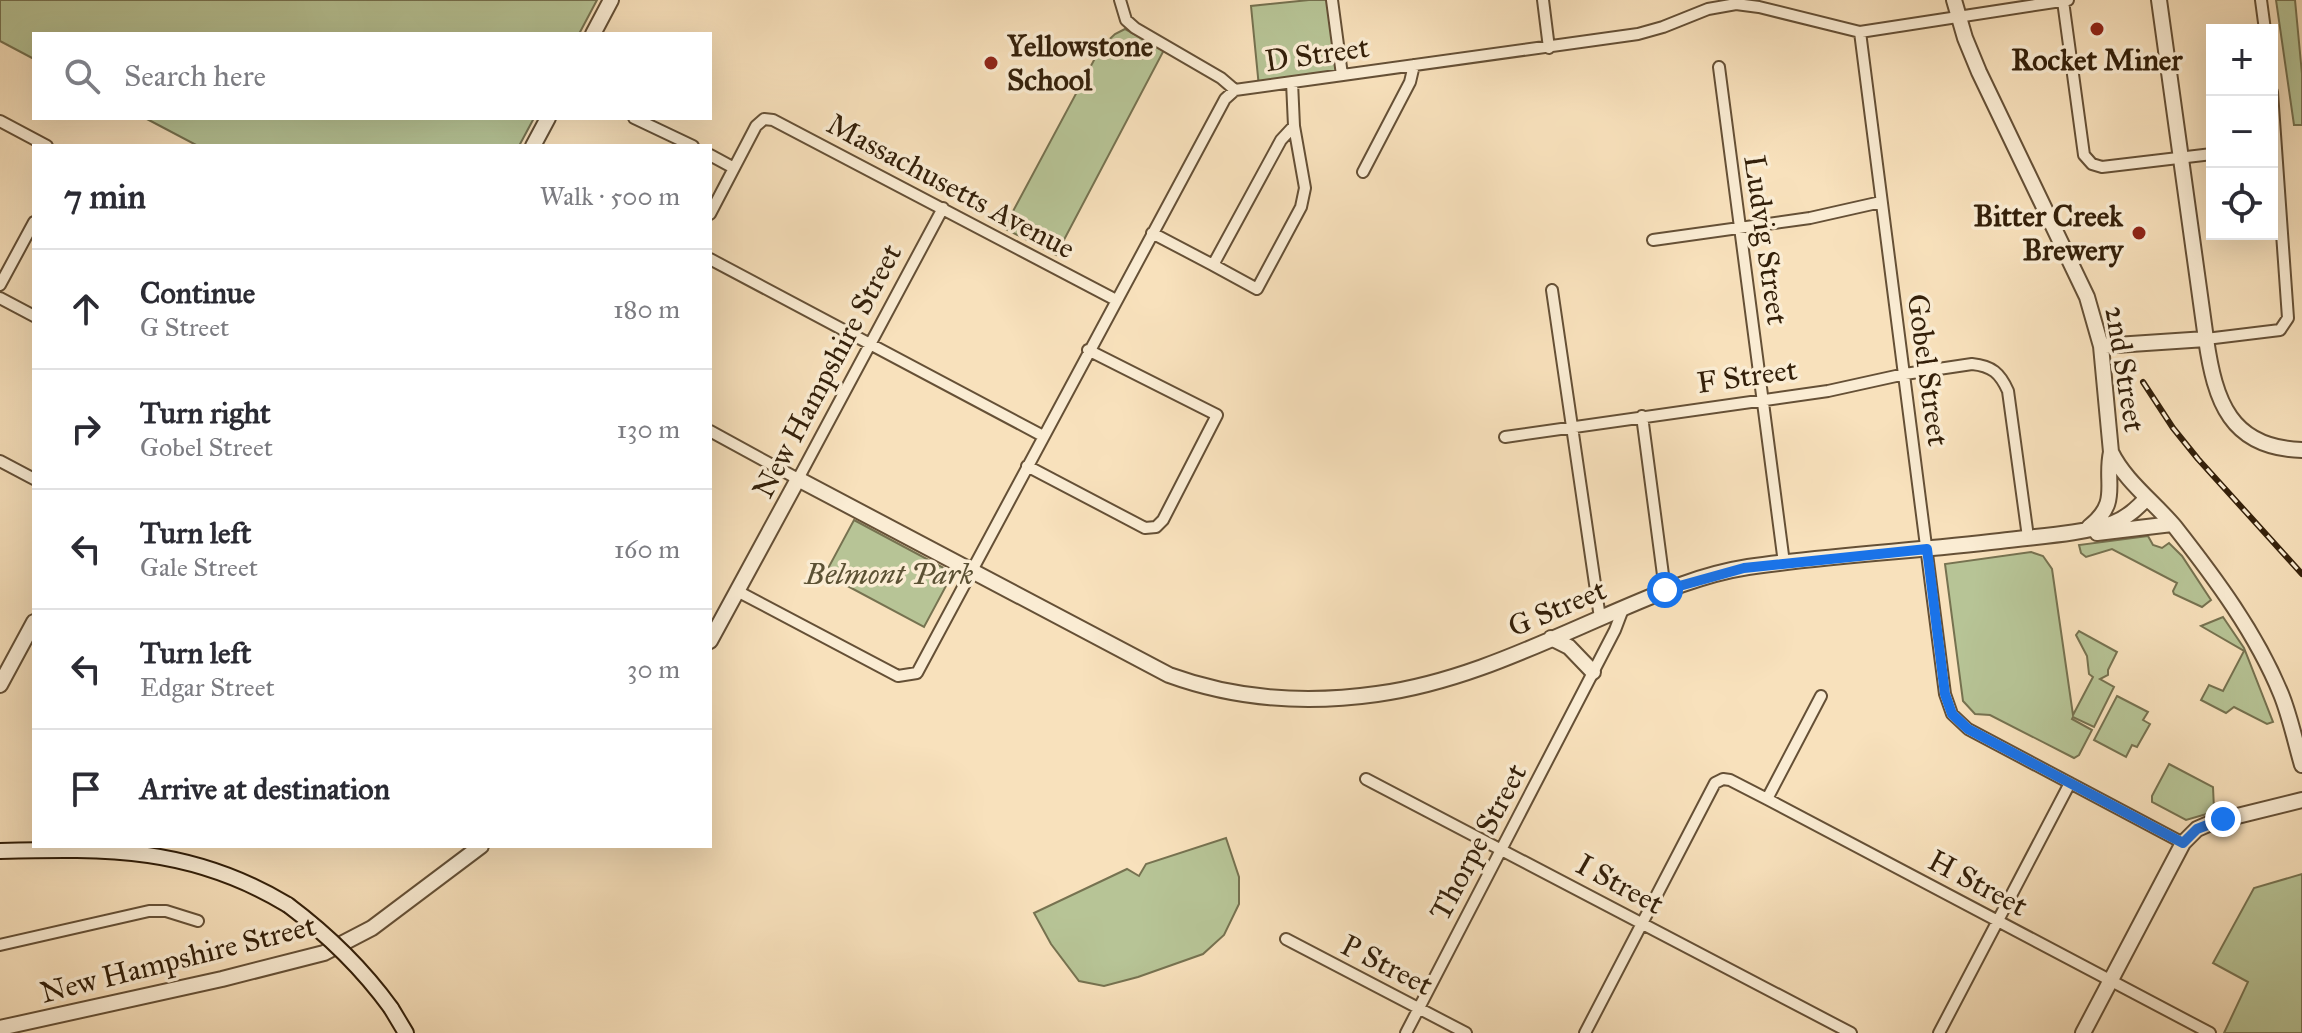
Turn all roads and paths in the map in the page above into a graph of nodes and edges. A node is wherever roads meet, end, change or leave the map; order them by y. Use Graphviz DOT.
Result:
graph roads {
  1 [pos="611,0"];
  2 [pos="1120,0"];
  3 [pos="1332,0"];
  4 [pos="1543,0"];
  5 [pos="2066,0"];
  6 [pos="2159,0"];
  7 [pos="2261,0"];
  8 [pos="1758,4"];
  9 [pos="1956,8"];
  10 [pos="2264,24"];
  11 [pos="594,32"];
  12 [pos="1860,32"];
  13 [pos="1549,48"];
  14 [pos="1414,65"];
  15 [pos="1719,67"];
  16 [pos="1342,75"];
  17 [pos="1292,82"];
  18 [pos="1235,90"];
  19 [pos="547,120"];
  20 [pos="638,120"];
  21 [pos="0,121"];
  22 [pos="1294,126"];
  23 [pos="43,144"];
  24 [pos="534,144"];
  25 [pos="689,144"];
  26 [pos="2206,155"];
  27 [pos="712,156"];
  28 [pos="2180,158"];
  29 [pos="734,168"];
  30 [pos="2276,168"];
  31 [pos="1363,172"];
  32 [pos="1881,202"];
  33 [pos="943,208"];
  34 [pos="712,210"];
  35 [pos="32,226"];
  36 [pos="1741,228"];
  37 [pos="1152,233"];
  38 [pos="1653,240"];
  39 [pos="712,260"];
  40 [pos="1213,265"];
  41 [pos="0,285"];
  42 [pos="1552,290"];
  43 [pos="0,298"];
  44 [pos="1116,300"];
  45 [pos="32,315"];
  46 [pos="2206,339"];
  47 [pos="871,344"];
  48 [pos="2101,346"];
  49 [pos="1088,350"];
  50 [pos="1905,374"];
  51 [pos="1763,401"];
  52 [pos="1642,416"];
  53 [pos="1574,426"];
  54 [pos="712,432"];
  55 [pos="1043,436"];
  56 [pos="1505,437"];
  57 [pos="2302,450"];
  58 [pos="2111,452"];
  59 [pos="0,461"];
  60 [pos="1027,466"];
  61 [pos="32,478"];
  62 [pos="798,479"];
  63 [pos="2147,498"];
  64 [pos="2172,524"];
  65 [pos="2086,529"];
  66 [pos="2028,537"];
  67 [pos="1927,549"];
  68 [pos="1784,563"];
  69 [pos="971,570"];
  70 [pos="1665,590"];
  71 [pos="739,592"];
  72 [pos="1623,609"];
  73 [pos="1600,618"];
  74 [pos="712,638"];
  75 [pos="1551,638"];
  76 [pos="30,639"];
  77 [pos="1593,672"];
  78 [pos="0,685"];
  79 [pos="1821,696"];
  80 [pos="2302,765"];
  81 [pos="1366,779"];
  82 [pos="2070,783"];
  83 [pos="1767,799"];
  84 [pos="2302,800"];
  85 [pos="2183,843"];
  86 [pos="478,848"];
  87 [pos="1502,849"];
  88 [pos="0,851"];
  89 [pos="1998,920"];
  90 [pos="198,921"];
  91 [pos="1642,923"];
  92 [pos="1286,939"];
  93 [pos="0,945"];
  94 [pos="2111,980"];
  95 [pos="1419,1008"];
  96 [pos="0,1028"];
  97 [pos="406,1033"];
  98 [pos="1406,1033"];
  99 [pos="1466,1033"];
  100 [pos="1585,1033"];
  101 [pos="1851,1033"];
  102 [pos="1939,1033"];
  103 [pos="2083,1033"];
  104 [pos="2210,1033"];
  1 -- 11 [label="street"];
  2 -- 18 [label="street"];
  3 -- 16 [label="street"];
  4 -- 13 [label="street"];
  5 -- 9 [label="street, D Street"];
  5 -- 28 [label="street"];
  6 -- 28 [label="street"];
  7 -- 10 [label="street"];
  8 -- 12 [label="street, D Street"];
  8 -- 13 [label="street, D Street"];
  9 -- 12 [label="street, D Street"];
  9 -- 48 [label="street, 2nd Street"];
  12 -- 32 [label="street, Gobel Street"];
  13 -- 14 [label="street, D Street"];
  14 -- 16 [label="street, D Street"];
  14 -- 31 [label="street"];
  15 -- 36 [label="street, Ludvig Street"];
  16 -- 17 [label="street, D Street"];
  17 -- 18 [label="street, D Street"];
  17 -- 22 [label="street"];
  18 -- 37 [label="street, D Street"];
  19 -- 24 [label="street"];
  20 -- 25 [label="street"];
  21 -- 23 [label="street"];
  22 -- 40 [label="street"];
  22 -- 40 [label="street"];
  26 -- 28 [label="street"];
  27 -- 29 [label="street"];
  28 -- 46 [label="street"];
  29 -- 33 [label="street, Massachusetts Avenue"];
  29 -- 34 [label="street"];
  30 -- 46 [label="street"];
  32 -- 36 [label="street"];
  32 -- 50 [label="street, Gobel Street"];
  33 -- 44 [label="street, Massachusetts Avenue"];
  33 -- 47 [label="street, New Hampshire Street"];
  35 -- 41 [label="street"];
  36 -- 38 [label="street"];
  36 -- 51 [label="street, Ludvig Street"];
  37 -- 40 [label="street"];
  37 -- 44 [label="street, D Street"];
  39 -- 47 [label="street"];
  42 -- 53 [label="street"];
  43 -- 45 [label="street"];
  44 -- 49 [label="street, D Street"];
  46 -- 48 [label="street"];
  46 -- 57 [label="street"];
  47 -- 55 [label="street"];
  47 -- 62 [label="street, New Hampshire Street"];
  48 -- 58 [label="street, 2nd Street"];
  49 -- 55 [label="street, D Street"];
  49 -- 60 [label="street"];
  50 -- 51 [label="street, F Street"];
  50 -- 66 [label="street, F Street"];
  50 -- 67 [label="street, Gobel Street"];
  51 -- 52 [label="street, F Street"];
  51 -- 68 [label="street, Ludvig Street"];
  52 -- 53 [label="street, F Street"];
  52 -- 70 [label="street"];
  53 -- 56 [label="street, F Street"];
  53 -- 73 [label="street"];
  54 -- 62 [label="street"];
  55 -- 60 [label="street, D Street"];
  58 -- 63 [label="street, 2nd Street"];
  58 -- 65 [label="street"];
  59 -- 61 [label="street"];
  60 -- 69 [label="street, D Street"];
  62 -- 69 [label="street, G Street"];
  62 -- 71 [label="street, New Hampshire Street"];
  63 -- 64 [label="street, 2nd Street"];
  63 -- 65 [label="street, G Street"];
  64 -- 65 [label="street"];
  64 -- 80 [label="street, 2nd Street"];
  65 -- 66 [label="street, G Street"];
  66 -- 67 [label="street, G Street"];
  67 -- 68 [label="street, G Street"];
  67 -- 82 [label="street, Gobel Street"];
  68 -- 70 [label="street, G Street"];
  69 -- 71 [label="street, D Street"];
  69 -- 75 [label="street, G Street"];
  70 -- 72 [label="street, G Street"];
  71 -- 74 [label="street, New Hampshire Street"];
  72 -- 73 [label="street, G Street"];
  72 -- 77 [label="street, Thorpe Street"];
  73 -- 75 [label="street, G Street"];
  75 -- 77 [label="street"];
  76 -- 78 [label="street"];
  77 -- 87 [label="street, Thorpe Street"];
  79 -- 83 [label="street"];
  81 -- 87 [label="street, I Street"];
  82 -- 85 [label="street"];
  82 -- 89 [label="street"];
  83 -- 89 [label="street, H Street"];
  83 -- 91 [label="street, H Street"];
  84 -- 85 [label="street"];
  85 -- 94 [label="street"];
  86 -- 96 [label="street, New Hampshire Street"];
  87 -- 91 [label="street, I Street"];
  87 -- 95 [label="street, Thorpe Street"];
  88 -- 97 [label="street, bridge"];
  89 -- 94 [label="street, H Street"];
  89 -- 102 [label="street"];
  90 -- 93 [label="street"];
  91 -- 100 [label="street"];
  91 -- 101 [label="street, I Street"];
  92 -- 95 [label="street, P Street"];
  94 -- 103 [label="street"];
  94 -- 104 [label="street, H Street"];
  95 -- 98 [label="street, Thorpe Street"];
  95 -- 99 [label="street, P Street"];
}
